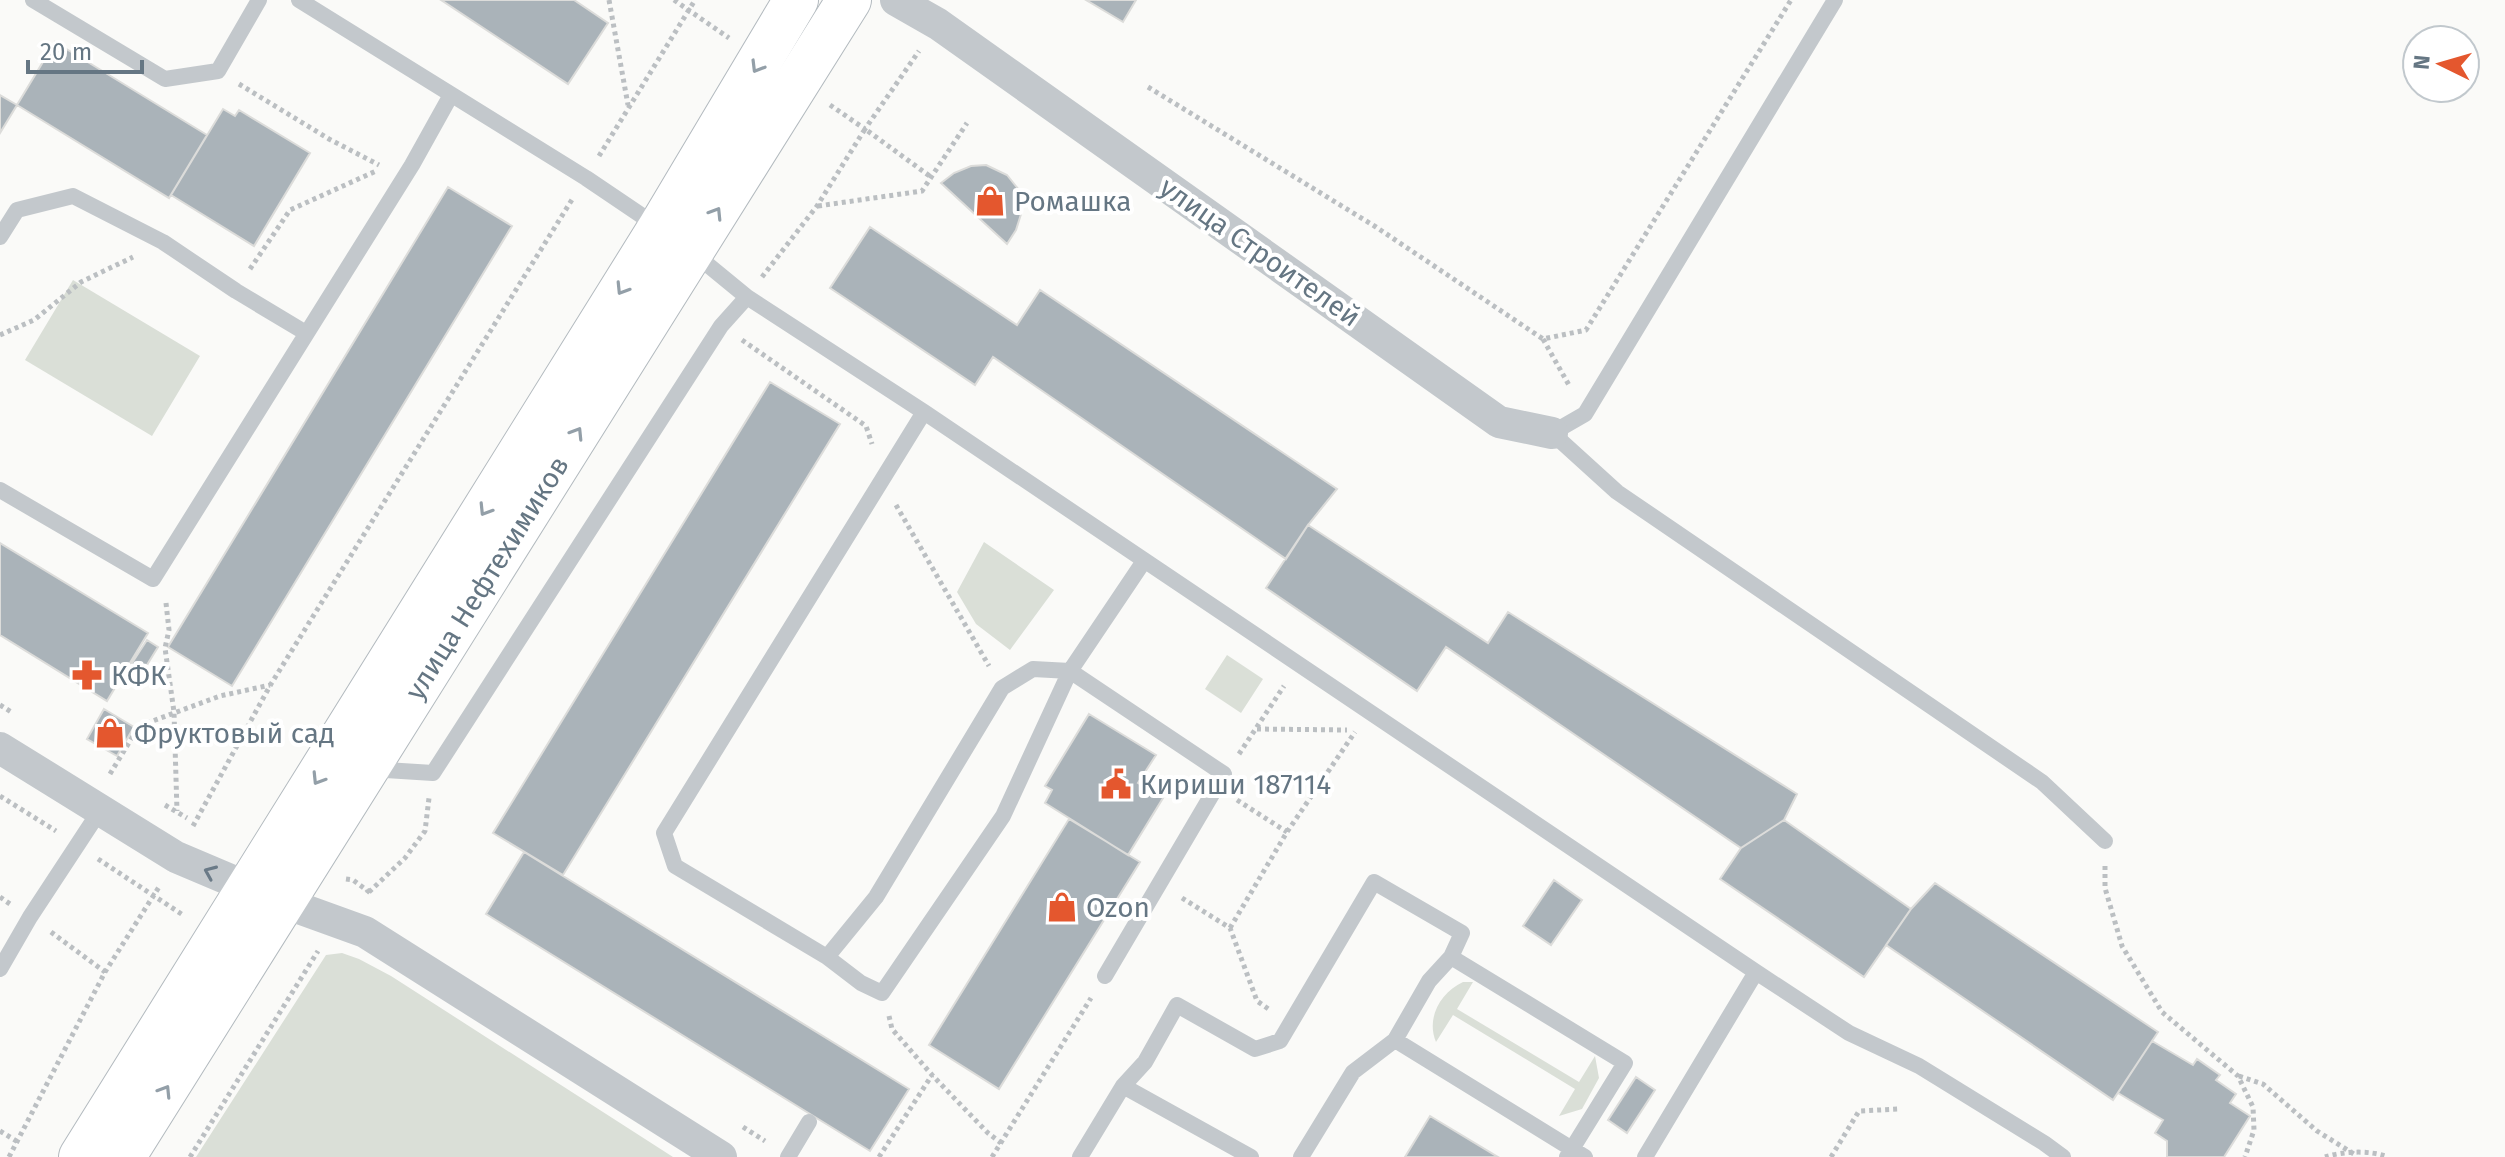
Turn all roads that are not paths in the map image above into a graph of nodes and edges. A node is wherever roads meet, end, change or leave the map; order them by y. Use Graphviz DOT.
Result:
graph roads {
  1 [pos="33,0"];
  2 [pos="259,0"];
  3 [pos="299,0"];
  4 [pos="796,0"];
  5 [pos="849,0"];
  6 [pos="896,0"];
  7 [pos="1835,0"];
  8 [pos="451,95"];
  9 [pos="0,237"];
  10 [pos="676,240"];
  11 [pos="747,297"];
  12 [pos="306,333"];
  13 [pos="924,412"];
  14 [pos="1552,433"];
  15 [pos="0,490"];
  16 [pos="1144,561"];
  17 [pos="1070,671"];
  18 [pos="0,748"];
  19 [pos="366,768"];
  20 [pos="101,809"];
  21 [pos="2105,841"];
  22 [pos="266,895"];
  23 [pos="827,957"];
  24 [pos="1451,957"];
  25 [pos="0,969"];
  26 [pos="1756,972"];
  27 [pos="1105,976"];
  28 [pos="1395,1040"];
  29 [pos="1123,1086"];
  30 [pos="809,1122"];
  31 [pos="1575,1154"];
  32 [pos="81,1157"];
  33 [pos="123,1157"];
  34 [pos="721,1157"];
  35 [pos="788,1157"];
  36 [pos="1080,1157"];
  37 [pos="1251,1157"];
  38 [pos="1301,1157"];
  39 [pos="1645,1157"];
  40 [pos="2063,1157"];
  1 -- 2 [label="lane"];
  3 -- 8 [label="lane"];
  4 -- 10 [label="street, one-way"];
  10 -- 5 [label="street, улица Нефтехимиков, one-way"];
  6 -- 14 [label="street, улица Строителей"];
  7 -- 14 [label="lane"];
  8 -- 10 [label="lane"];
  8 -- 12 [label="lane"];
  9 -- 12 [label="lane"];
  10 -- 11 [label="lane"];
  19 -- 10 [label="street, улица Нефтехимиков, one-way"];
  10 -- 22 [label="street, one-way"];
  11 -- 13 [label="lane"];
  11 -- 19 [label="lane"];
  12 -- 15 [label="lane"];
  13 -- 16 [label="lane"];
  13 -- 23 [label="lane"];
  14 -- 21 [label="lane"];
  16 -- 17 [label="lane"];
  16 -- 26 [label="lane"];
  17 -- 23 [label="lane"];
  17 -- 23 [label="lane"];
  17 -- 27 [label="lane"];
  18 -- 20 [label="street"];
  19 -- 22 [label="street, улица Нефтехимиков"];
  22 -- 20 [label="street, one-way"];
  20 -- 25 [label="lane"];
  22 -- 32 [label="street"];
  33 -- 22 [label="street, улица Нефтехимиков, one-way"];
  22 -- 34 [label="street"];
  24 -- 28 [label="lane"];
  24 -- 29 [label="lane"];
  24 -- 31 [label="lane"];
  26 -- 39 [label="lane"];
  26 -- 40 [label="lane"];
  28 -- 31 [label="lane"];
  28 -- 38 [label="lane"];
  29 -- 36 [label="lane"];
  29 -- 37 [label="lane"];
  30 -- 35 [label="lane"];
}
